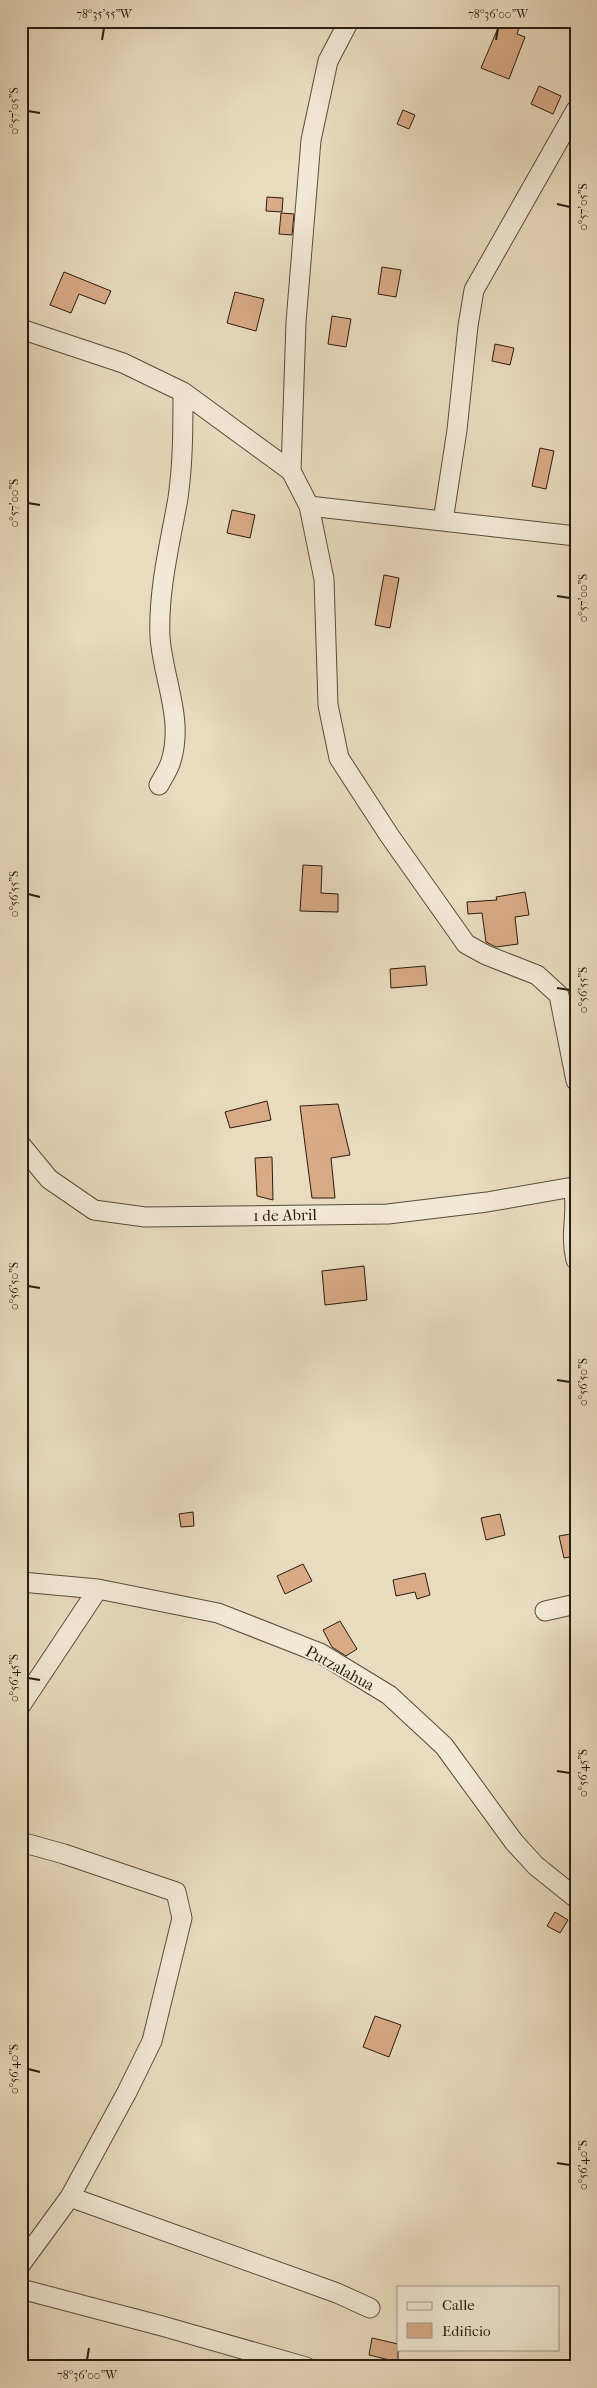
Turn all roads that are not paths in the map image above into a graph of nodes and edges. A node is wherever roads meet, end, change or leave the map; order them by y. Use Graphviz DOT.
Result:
graph roads {
  1 [pos="349,21"];
  2 [pos="576,110"];
  3 [pos="21,329"];
  4 [pos="183,392"];
  5 [pos="291,471"];
  6 [pos="309,506"];
  7 [pos="443,521"];
  8 [pos="576,536"];
  9 [pos="159,784"];
  10 [pos="576,1081"];
  11 [pos="21,1145"];
  12 [pos="574,1186"];
  13 [pos="576,1260"];
  14 [pos="21,1582"];
  15 [pos="98,1589"];
  16 [pos="576,1604"];
  17 [pos="545,1611"];
  18 [pos="21,1705"];
  19 [pos="21,1842"];
  20 [pos="576,1898"];
  21 [pos="70,2197"];
  22 [pos="21,2264"];
  23 [pos="21,2289"];
  24 [pos="370,2308"];
  25 [pos="306,2367"];
  1 -- 5 [label="street"];
  2 -- 7 [label="street"];
  3 -- 4 [label="street"];
  4 -- 5 [label="street"];
  4 -- 9 [label="street"];
  5 -- 6 [label="street"];
  6 -- 7 [label="street"];
  6 -- 10 [label="street"];
  7 -- 8 [label="street"];
  11 -- 12 [label="street, 1 de Abril"];
  12 -- 13 [label="street"];
  14 -- 15 [label="street, Putzalahua"];
  15 -- 18 [label="street"];
  15 -- 20 [label="street, Putzalahua"];
  16 -- 17 [label="street"];
  19 -- 21 [label="street"];
  21 -- 22 [label="street"];
  21 -- 24 [label="street"];
  23 -- 25 [label="street"];
}
